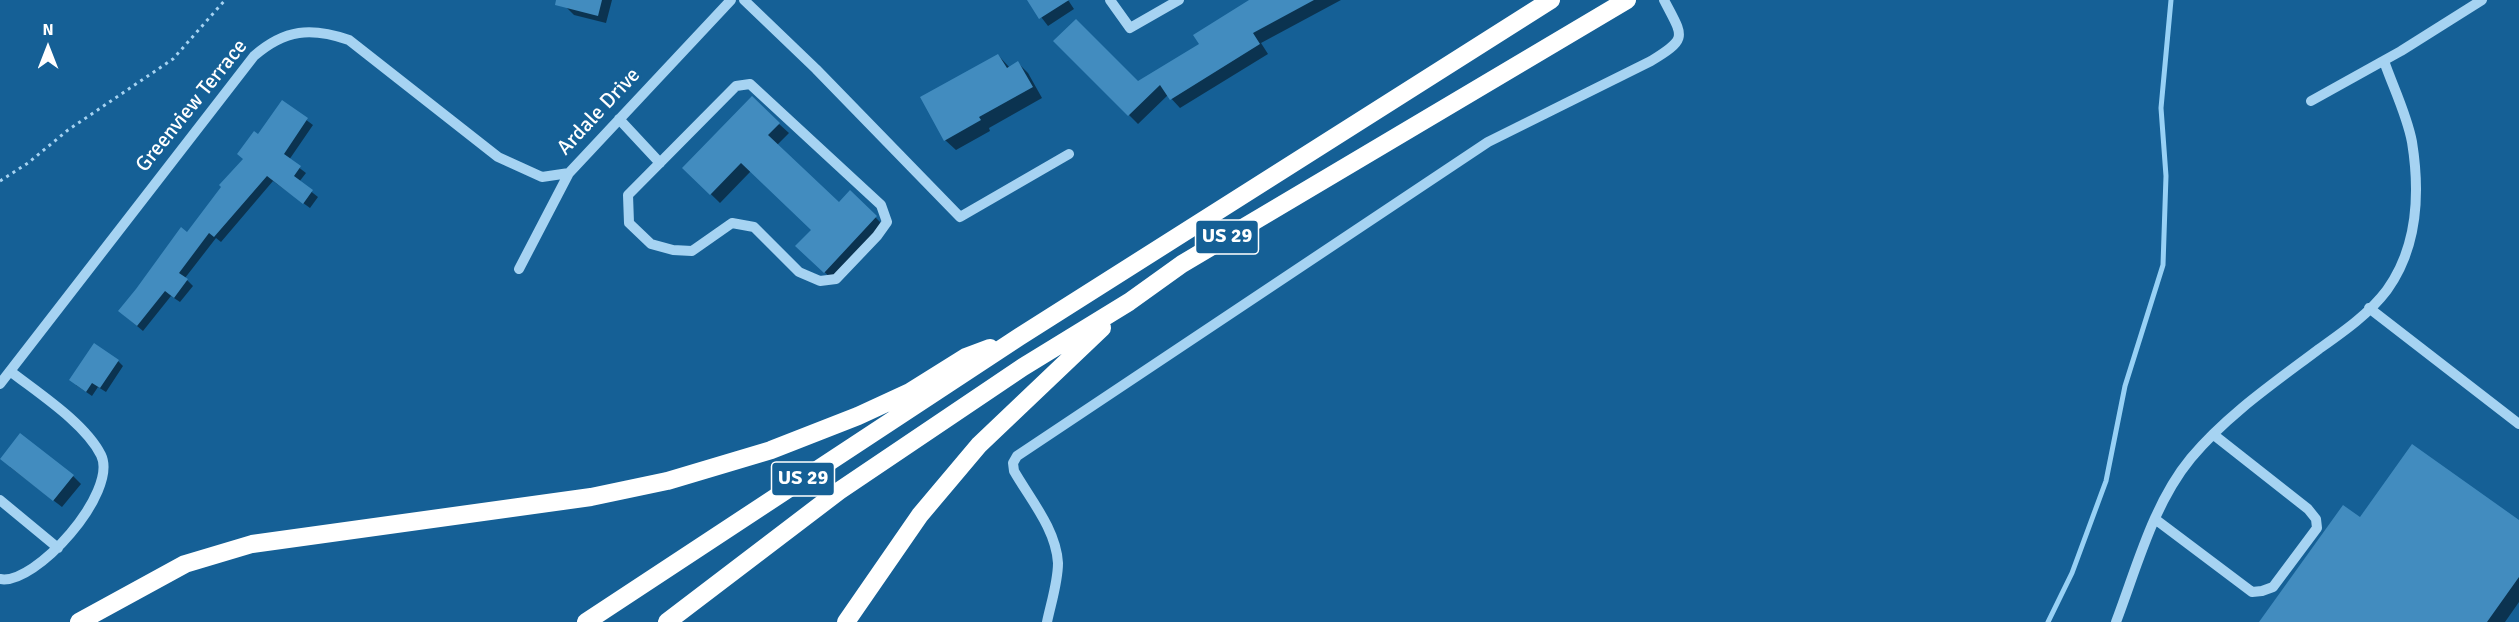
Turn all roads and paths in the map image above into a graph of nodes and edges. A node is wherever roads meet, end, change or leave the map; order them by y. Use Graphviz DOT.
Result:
graph roads {
  1 [pos="225,0"];
  2 [pos="731,0"];
  3 [pos="744,0"];
  4 [pos="1110,0"];
  5 [pos="1179,0"];
  6 [pos="1551,0"];
  7 [pos="1627,0"];
  8 [pos="1665,0"];
  9 [pos="2482,0"];
  10 [pos="2384,61"];
  11 [pos="2312,101"];
  12 [pos="619,119"];
  13 [pos="1069,154"];
  14 [pos="660,163"];
  15 [pos="569,172"];
  16 [pos="0,181"];
  17 [pos="519,269"];
  18 [pos="1129,302"];
  19 [pos="2369,308"];
  20 [pos="1019,337"];
  21 [pos="10,371"];
  22 [pos="0,384"];
  23 [pos="2519,424"];
  24 [pos="2214,435"];
  25 [pos="0,500"];
  26 [pos="2155,519"];
  27 [pos="58,548"];
  28 [pos="0,579"];
  29 [pos="79,622"];
  30 [pos="586,622"];
  31 [pos="666,622"];
  32 [pos="846,622"];
  33 [pos="1047,622"];
  34 [pos="2116,622"];
  1 -- 16 [label="path"];
  2 -- 12 [label="street, Ardale Drive"];
  3 -- 13 [label="street"];
  4 -- 5 [label="street"];
  6 -- 20 [label="highway, US 29"];
  7 -- 18 [label="highway, US 29"];
  8 -- 33 [label="street"];
  9 -- 10 [label="street"];
  10 -- 11 [label="street"];
  10 -- 19 [label="street"];
  12 -- 14 [label="street"];
  12 -- 15 [label="street, Ardale Drive"];
  14 -- 14 [label="street"];
  15 -- 17 [label="street, Ardale Drive"];
  15 -- 21 [label="street, Greenview Terrace"];
  18 -- 31 [label="highway, US 29"];
  18 -- 32 [label="highway"];
  19 -- 23 [label="street"];
  19 -- 24 [label="street"];
  20 -- 29 [label="highway"];
  20 -- 30 [label="highway, US 29"];
  21 -- 22 [label="street, Greenview Terrace"];
  21 -- 27 [label="street"];
  24 -- 26 [label="street"];
  24 -- 26 [label="street"];
  25 -- 27 [label="street"];
  26 -- 34 [label="street"];
  27 -- 28 [label="street"];
}
